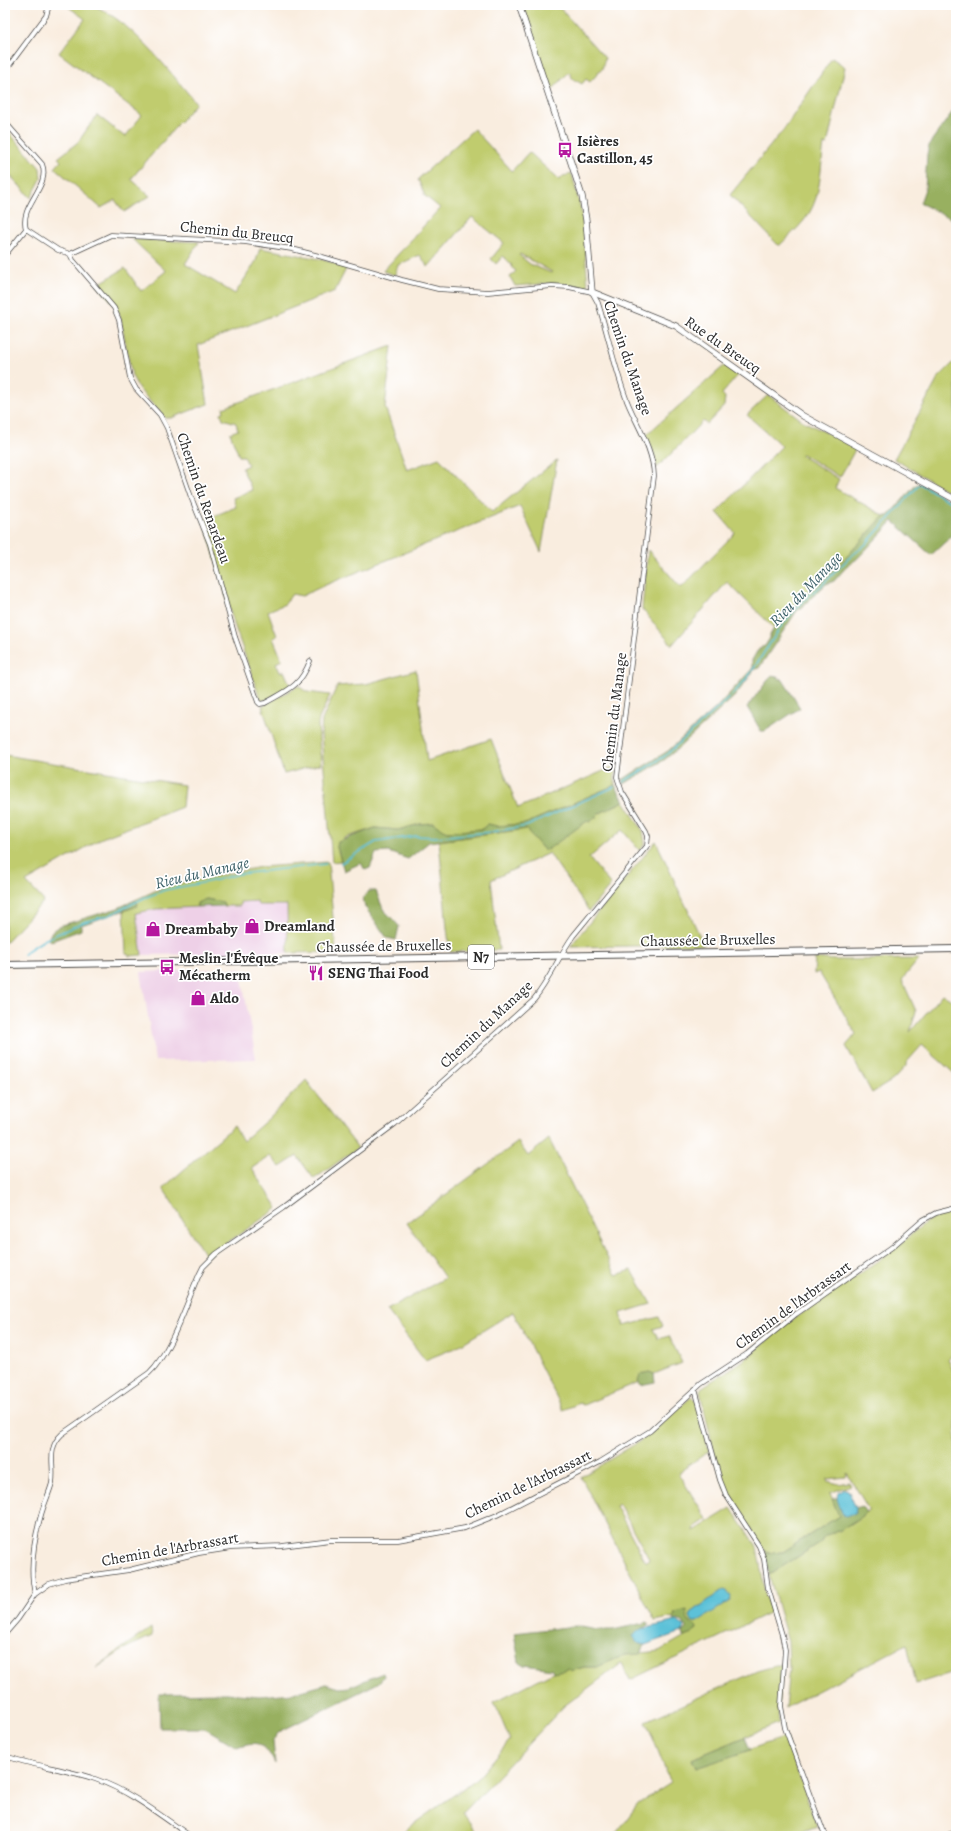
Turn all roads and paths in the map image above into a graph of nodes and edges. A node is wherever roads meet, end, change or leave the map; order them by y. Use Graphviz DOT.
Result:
graph roads {
  1 [pos="49,5"];
  2 [pos="519,5"];
  3 [pos="5,71"];
  4 [pos="5,122"];
  5 [pos="26,228"];
  6 [pos="70,254"];
  7 [pos="5,255"];
  8 [pos="452,291"];
  9 [pos="592,292"];
  10 [pos="956,500"];
  11 [pos="310,661"];
  12 [pos="956,949"];
  13 [pos="560,956"];
  14 [pos="5,965"];
  15 [pos="956,1208"];
  16 [pos="695,1389"];
  17 [pos="35,1594"];
  18 [pos="5,1634"];
  19 [pos="5,1756"];
  20 [pos="956,1832"];
  21 [pos="190,1836"];
  22 [pos="825,1836"];
  23 [pos="944,1836"];
  1 -- 3 [label="street"];
  2 -- 9 [label="street"];
  4 -- 5 [label="street"];
  5 -- 6 [label="street"];
  5 -- 7 [label="street"];
  6 -- 8 [label="street, Chemin du Breucq"];
  6 -- 11 [label="street, Chemin du Renardeau"];
  8 -- 9 [label="street, Rue du Breucq"];
  9 -- 10 [label="street, Rue du Breucq"];
  9 -- 13 [label="street, Chemin du Manage"];
  12 -- 13 [label="main road, Chaussée de Bruxelles / N7"];
  13 -- 14 [label="main road, Chaussée de Bruxelles / N7"];
  13 -- 17 [label="street, Chemin du Manage"];
  15 -- 16 [label="street, Chemin de l'Arbrassart"];
  16 -- 17 [label="street, Chemin de l'Arbrassart"];
  16 -- 22 [label="street"];
  17 -- 18 [label="street"];
  19 -- 21 [label="street"];
  20 -- 23 [label="street"];
}
